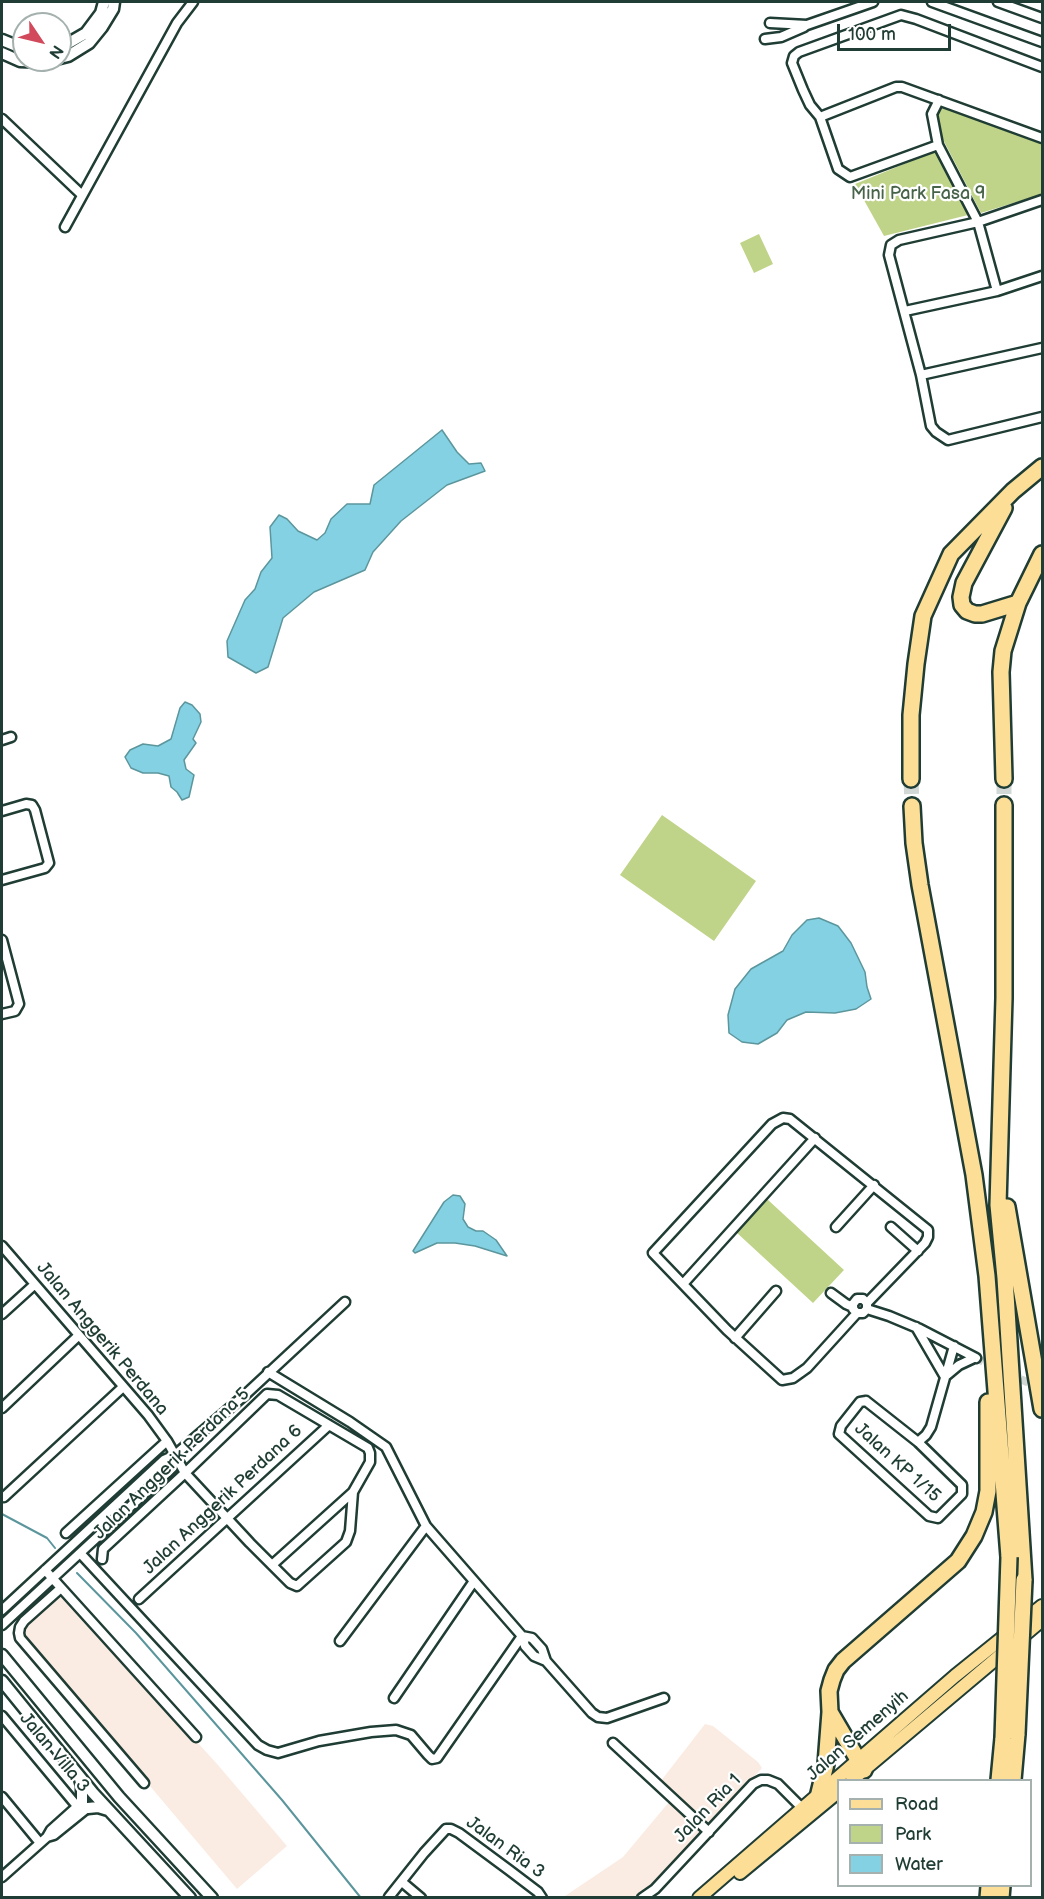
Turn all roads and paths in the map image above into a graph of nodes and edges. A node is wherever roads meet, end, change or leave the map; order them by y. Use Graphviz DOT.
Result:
graph roads {
  1 [pos="104,2"];
  2 [pos="114,2"];
  3 [pos="193,2"];
  4 [pos="873,2"];
  5 [pos="932,2"];
  6 [pos="998,2"];
  7 [pos="1042,18"];
  8 [pos="770,23"];
  9 [pos="807,25"];
  10 [pos="765,39"];
  11 [pos="72,41"];
  12 [pos="1042,42"];
  13 [pos="72,54"];
  14 [pos="1042,67"];
  15 [pos="939,100"];
  16 [pos="820,117"];
  17 [pos="2,119"];
  18 [pos="1042,138"];
  19 [pos="938,145"];
  20 [pos="82,195"];
  21 [pos="1042,200"];
  22 [pos="978,222"];
  23 [pos="65,227"];
  24 [pos="1042,276"];
  25 [pos="997,291"];
  26 [pos="905,311"];
  27 [pos="1042,348"];
  28 [pos="921,375"];
  29 [pos="1042,417"];
  30 [pos="1042,467"];
  31 [pos="1013,491"];
  32 [pos="1042,554"];
  33 [pos="1018,603"];
  34 [pos="11,737"];
  35 [pos="2,740"];
  36 [pos="911,779"];
  37 [pos="1004,779"];
  38 [pos="1004,804"];
  39 [pos="912,806"];
  40 [pos="2,811"];
  41 [pos="2,880"];
  42 [pos="2,940"];
  43 [pos="2,1014"];
  44 [pos="815,1138"];
  45 [pos="1000,1169"];
  46 [pos="874,1185"];
  47 [pos="836,1227"];
  48 [pos="891,1227"];
  49 [pos="2,1245"];
  50 [pos="918,1251"];
  51 [pos="987,1276"];
  52 [pos="683,1284"];
  53 [pos="34,1285"];
  54 [pos="776,1291"];
  55 [pos="831,1293"];
  56 [pos="345,1302"];
  57 [pos="867,1306"];
  58 [pos="855,1310"];
  59 [pos="2,1314"];
  60 [pos="916,1327"];
  61 [pos="78,1336"];
  62 [pos="735,1338"];
  63 [pos="954,1346"];
  64 [pos="268,1372"];
  65 [pos="945,1377"];
  66 [pos="123,1387"];
  67 [pos="2,1408"];
  68 [pos="1042,1409"];
  69 [pos="329,1425"];
  70 [pos="167,1441"];
  71 [pos="918,1442"];
  72 [pos="175,1455"];
  73 [pos="185,1473"];
  74 [pos="353,1492"];
  75 [pos="4,1497"];
  76 [pos="226,1518"];
  77 [pos="426,1526"];
  78 [pos="66,1533"];
  79 [pos="80,1553"];
  80 [pos="102,1559"];
  81 [pos="272,1565"];
  82 [pos="45,1570"];
  83 [pos="53,1579"];
  84 [pos="474,1581"];
  85 [pos="61,1588"];
  86 [pos="139,1599"];
  87 [pos="1042,1606"];
  88 [pos="2,1610"];
  89 [pos="1042,1620"];
  90 [pos="2,1625"];
  91 [pos="522,1636"];
  92 [pos="340,1641"];
  93 [pos="2,1655"];
  94 [pos="967,1675"];
  95 [pos="2,1680"];
  96 [pos="394,1698"];
  97 [pos="664,1698"];
  98 [pos="830,1712"];
  99 [pos="2,1716"];
  100 [pos="1010,1736"];
  101 [pos="196,1737"];
  102 [pos="613,1743"];
  103 [pos="861,1766"];
  104 [pos="101,1776"];
  105 [pos="79,1777"];
  106 [pos="842,1779"];
  107 [pos="853,1779"];
  108 [pos="999,1779"];
  109 [pos="1013,1779"];
  110 [pos="837,1782"];
  111 [pos="144,1783"];
  112 [pos="837,1793"];
  113 [pos="819,1794"];
  114 [pos="97,1795"];
  115 [pos="2,1797"];
  116 [pos="119,1797"];
  117 [pos="82,1807"];
  118 [pos="802,1808"];
  119 [pos="108,1810"];
  120 [pos="709,1832"];
  121 [pos="44,1840"];
  122 [pos="171,1852"];
  123 [pos="166,1872"];
  124 [pos="2,1877"];
  125 [pos="402,1882"];
  126 [pos="390,1897"];
  127 [pos="190,1898"];
  128 [pos="212,1898"];
  129 [pos="422,1898"];
  130 [pos="542,1898"];
  131 [pos="642,1898"];
  132 [pos="699,1898"];
  133 [pos="709,1898"];
  1 -- 11 [label="street"];
  2 -- 13 [label="street"];
  3 -- 20 [label="street"];
  4 -- 9 [label="street"];
  5 -- 12 [label="street"];
  6 -- 7 [label="street"];
  8 -- 9 [label="street"];
  9 -- 10 [label="street"];
  14 -- 16 [label="street"];
  15 -- 16 [label="street"];
  15 -- 18 [label="street"];
  15 -- 19 [label="street"];
  16 -- 19 [label="street"];
  17 -- 20 [label="street"];
  19 -- 22 [label="street"];
  20 -- 23 [label="street"];
  21 -- 22 [label="street"];
  22 -- 25 [label="street"];
  22 -- 26 [label="street"];
  24 -- 25 [label="street"];
  25 -- 26 [label="street"];
  26 -- 28 [label="street"];
  27 -- 28 [label="street"];
  28 -- 29 [label="street"];
  30 -- 31 [label="highway"];
  31 -- 33 [label="highway"];
  31 -- 36 [label="highway"];
  32 -- 33 [label="highway"];
  33 -- 37 [label="highway"];
  34 -- 35 [label="street"];
  38 -- 45 [label="highway"];
  39 -- 51 [label="highway"];
  40 -- 41 [label="street"];
  42 -- 43 [label="street"];
  44 -- 46 [label="street"];
  44 -- 52 [label="street"];
  44 -- 52 [label="street"];
  45 -- 68 [label="highway"];
  45 -- 100 [label="highway, bridge"];
  46 -- 47 [label="street"];
  46 -- 50 [label="street"];
  48 -- 50 [label="street"];
  49 -- 53 [label="street, Jalan Anggerik Perdana"];
  50 -- 57 [label="street"];
  51 -- 98 [label="highway"];
  51 -- 100 [label="highway, bridge"];
  52 -- 62 [label="street"];
  53 -- 59 [label="street"];
  53 -- 61 [label="street, Jalan Anggerik Perdana"];
  54 -- 62 [label="street"];
  55 -- 58 [label="street"];
  56 -- 64 [label="street"];
  57 -- 58 [label="street"];
  57 -- 58 [label="street"];
  57 -- 60 [label="street"];
  58 -- 62 [label="street"];
  60 -- 63 [label="street"];
  60 -- 65 [label="street"];
  61 -- 66 [label="street, Jalan Anggerik Perdana"];
  61 -- 67 [label="street"];
  63 -- 65 [label="street, Jalan KP 1/15"];
  63 -- 65 [label="street"];
  64 -- 72 [label="street"];
  64 -- 77 [label="street"];
  65 -- 71 [label="street, Jalan KP 1/15"];
  66 -- 70 [label="street, Jalan Anggerik Perdana"];
  66 -- 75 [label="street"];
  69 -- 73 [label="street, Jalan Anggerik Perdana 5"];
  69 -- 74 [label="street"];
  69 -- 76 [label="street, Jalan Anggerik Perdana 6"];
  70 -- 72 [label="street, Jalan Anggerik Perdana"];
  70 -- 78 [label="street"];
  71 -- 71 [label="street, Jalan KP 1/15"];
  72 -- 73 [label="street, Jalan Anggerik Perdana"];
  72 -- 79 [label="street"];
  72 -- 82 [label="street"];
  73 -- 76 [label="street, Jalan Anggerik Perdana"];
  73 -- 80 [label="street, Jalan Anggerik Perdana 5"];
  74 -- 81 [label="street"];
  74 -- 81 [label="street, Jalan Anggerik Perdana"];
  76 -- 81 [label="street, Jalan Anggerik Perdana"];
  76 -- 86 [label="street, Jalan Anggerik Perdana 6"];
  77 -- 84 [label="street"];
  77 -- 92 [label="street"];
  79 -- 83 [label="street"];
  79 -- 91 [label="street"];
  82 -- 83 [label="street"];
  82 -- 88 [label="street"];
  83 -- 85 [label="street"];
  83 -- 90 [label="street"];
  84 -- 91 [label="street"];
  84 -- 96 [label="street"];
  85 -- 101 [label="street"];
  85 -- 111 [label="street"];
  87 -- 94 [label="main road, Jalan Semenyih"];
  89 -- 94 [label="main road, Jalan Semenyih"];
  91 -- 97 [label="street"];
  93 -- 104 [label="street"];
  94 -- 103 [label="main road, Jalan Semenyih"];
  95 -- 105 [label="street"];
  98 -- 103 [label="highway"];
  98 -- 113 [label="highway"];
  99 -- 117 [label="street, Jalan Villa 3"];
  100 -- 108 [label="highway"];
  100 -- 109 [label="highway"];
  102 -- 120 [label="street"];
  103 -- 106 [label="main road, Jalan Semenyih"];
  103 -- 107 [label="main road, Jalan Semenyih"];
  104 -- 114 [label="street"];
  104 -- 116 [label="street"];
  105 -- 114 [label="street"];
  105 -- 117 [label="street"];
  110 -- 113 [label="main road, Jalan Semenyih"];
  112 -- 133 [label="main road, Jalan Semenyih"];
  113 -- 118 [label="main road, Jalan Semenyih"];
  114 -- 116 [label="street"];
  114 -- 117 [label="street"];
  114 -- 119 [label="street"];
  115 -- 121 [label="street"];
  116 -- 122 [label="street"];
  117 -- 119 [label="street"];
  117 -- 121 [label="street"];
  118 -- 120 [label="street, Jalan Ria 1"];
  118 -- 132 [label="main road, Jalan Semenyih"];
  119 -- 123 [label="street"];
  120 -- 131 [label="street, Jalan Ria 1"];
  121 -- 124 [label="street"];
  122 -- 123 [label="street"];
  122 -- 128 [label="street"];
  123 -- 127 [label="street"];
  125 -- 126 [label="street"];
  125 -- 129 [label="street"];
  125 -- 130 [label="street, Jalan Ria 3"];
}
